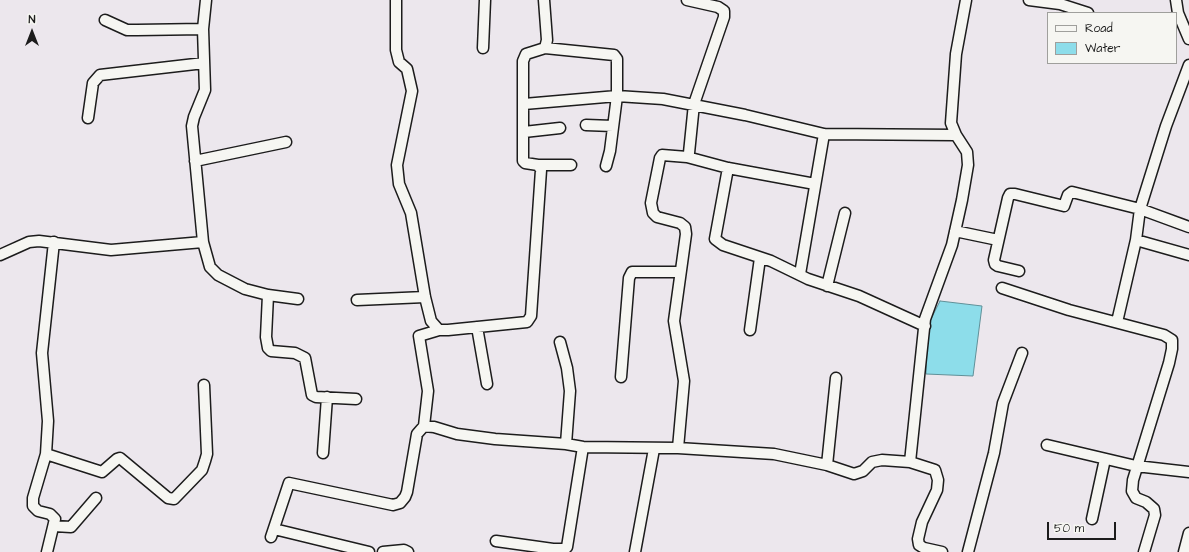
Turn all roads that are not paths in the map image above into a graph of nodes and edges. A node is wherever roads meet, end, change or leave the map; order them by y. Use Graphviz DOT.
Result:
graph roads {
  1 [pos="206,0"];
  2 [pos="396,0"];
  3 [pos="485,0"];
  4 [pos="544,0"];
  5 [pos="687,0"];
  6 [pos="966,0"];
  7 [pos="1029,0"];
  8 [pos="1176,0"];
  9 [pos="1060,2"];
  10 [pos="1085,12"];
  11 [pos="105,20"];
  12 [pos="1183,28"];
  13 [pos="203,29"];
  14 [pos="1189,39"];
  15 [pos="483,48"];
  16 [pos="545,48"];
  17 [pos="204,63"];
  18 [pos="1189,65"];
  19 [pos="617,96"];
  20 [pos="524,104"];
  21 [pos="694,104"];
  22 [pos="88,118"];
  23 [pos="586,126"];
  24 [pos="613,126"];
  25 [pos="560,128"];
  26 [pos="524,132"];
  27 [pos="824,134"];
  28 [pos="956,135"];
  29 [pos="286,142"];
  30 [pos="687,157"];
  31 [pos="195,161"];
  32 [pos="538,165"];
  33 [pos="571,165"];
  34 [pos="606,166"];
  35 [pos="728,168"];
  36 [pos="815,184"];
  37 [pos="1140,209"];
  38 [pos="845,213"];
  39 [pos="1189,227"];
  40 [pos="955,231"];
  41 [pos="998,240"];
  42 [pos="1136,240"];
  43 [pos="54,242"];
  44 [pos="203,242"];
  45 [pos="0,255"];
  46 [pos="1189,255"];
  47 [pos="760,258"];
  48 [pos="1018,271"];
  49 [pos="680,272"];
  50 [pos="800,274"];
  51 [pos="827,286"];
  52 [pos="1002,288"];
  53 [pos="268,295"];
  54 [pos="425,297"];
  55 [pos="298,299"];
  56 [pos="357,300"];
  57 [pos="1117,322"];
  58 [pos="925,326"];
  59 [pos="477,327"];
  60 [pos="439,330"];
  61 [pos="750,330"];
  62 [pos="560,342"];
  63 [pos="1022,353"];
  64 [pos="620,377"];
  65 [pos="836,378"];
  66 [pos="487,384"];
  67 [pos="204,385"];
  68 [pos="327,398"];
  69 [pos="356,399"];
  70 [pos="424,426"];
  71 [pos="566,444"];
  72 [pos="1047,445"];
  73 [pos="583,447"];
  74 [pos="654,448"];
  75 [pos="678,448"];
  76 [pos="323,453"];
  77 [pos="46,454"];
  78 [pos="1105,459"];
  79 [pos="910,462"];
  80 [pos="826,465"];
  81 [pos="1136,466"];
  82 [pos="1189,472"];
  83 [pos="96,498"];
  84 [pos="1092,519"];
  85 [pos="54,526"];
  86 [pos="1189,533"];
  87 [pos="496,541"];
  88 [pos="917,549"];
  89 [pos="47,552"];
  90 [pos="370,552"];
  91 [pos="383,552"];
  92 [pos="408,552"];
  93 [pos="635,552"];
  94 [pos="939,552"];
  95 [pos="968,552"];
  96 [pos="1144,552"];
  97 [pos="1184,552"];
  1 -- 13 [label="street"];
  2 -- 54 [label="street"];
  3 -- 15 [label="street"];
  4 -- 16 [label="street"];
  5 -- 21 [label="street"];
  6 -- 28 [label="street"];
  7 -- 9 [label="street"];
  8 -- 12 [label="street"];
  9 -- 10 [label="street"];
  11 -- 13 [label="street"];
  12 -- 14 [label="street"];
  13 -- 17 [label="street"];
  16 -- 19 [label="street"];
  16 -- 20 [label="street"];
  17 -- 22 [label="street"];
  17 -- 31 [label="street"];
  18 -- 37 [label="street"];
  19 -- 20 [label="street"];
  19 -- 21 [label="street"];
  19 -- 24 [label="street"];
  20 -- 26 [label="street"];
  21 -- 27 [label="street"];
  21 -- 30 [label="street"];
  23 -- 24 [label="street"];
  24 -- 34 [label="street"];
  25 -- 26 [label="street"];
  26 -- 32 [label="street"];
  27 -- 28 [label="street"];
  27 -- 36 [label="street"];
  28 -- 40 [label="street"];
  29 -- 31 [label="street"];
  30 -- 35 [label="street"];
  30 -- 49 [label="street"];
  31 -- 44 [label="street"];
  32 -- 33 [label="street"];
  32 -- 59 [label="street"];
  35 -- 36 [label="street"];
  35 -- 47 [label="street"];
  36 -- 50 [label="street"];
  37 -- 39 [label="street"];
  37 -- 41 [label="street"];
  37 -- 42 [label="street"];
  38 -- 51 [label="street"];
  40 -- 41 [label="street"];
  40 -- 58 [label="street"];
  41 -- 48 [label="street"];
  42 -- 46 [label="street"];
  42 -- 57 [label="street"];
  43 -- 44 [label="street"];
  43 -- 45 [label="street"];
  43 -- 77 [label="street"];
  44 -- 53 [label="street"];
  47 -- 50 [label="street"];
  47 -- 61 [label="street"];
  49 -- 64 [label="street"];
  49 -- 75 [label="street"];
  50 -- 51 [label="street"];
  51 -- 58 [label="street"];
  52 -- 57 [label="street"];
  53 -- 55 [label="street"];
  53 -- 68 [label="street"];
  54 -- 56 [label="street"];
  54 -- 60 [label="street"];
  57 -- 81 [label="street"];
  58 -- 79 [label="street"];
  59 -- 60 [label="street"];
  59 -- 66 [label="street"];
  60 -- 70 [label="street"];
  62 -- 71 [label="street"];
  63 -- 95 [label="street"];
  65 -- 80 [label="street"];
  67 -- 77 [label="street"];
  68 -- 69 [label="street"];
  68 -- 76 [label="street"];
  70 -- 71 [label="street"];
  70 -- 90 [label="street"];
  71 -- 73 [label="street"];
  72 -- 78 [label="street"];
  73 -- 74 [label="street"];
  73 -- 87 [label="street"];
  74 -- 75 [label="street"];
  74 -- 93 [label="street"];
  75 -- 80 [label="street"];
  77 -- 85 [label="street"];
  78 -- 81 [label="street"];
  78 -- 84 [label="street"];
  79 -- 80 [label="street"];
  79 -- 88 [label="street"];
  81 -- 82 [label="street"];
  81 -- 96 [label="street"];
  83 -- 85 [label="street"];
  85 -- 89 [label="street"];
  86 -- 97 [label="street"];
  88 -- 94 [label="street"];
  91 -- 92 [label="street"];
}
